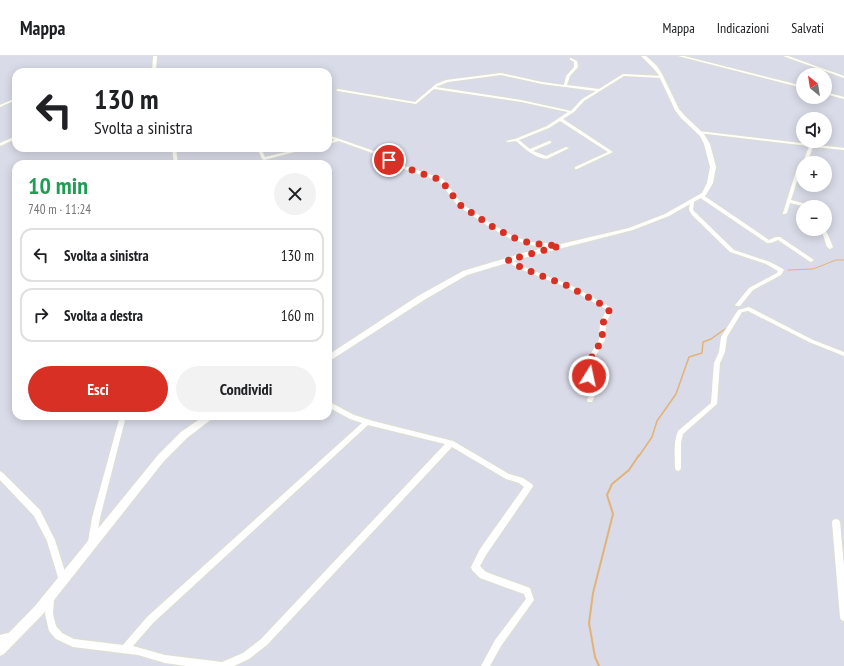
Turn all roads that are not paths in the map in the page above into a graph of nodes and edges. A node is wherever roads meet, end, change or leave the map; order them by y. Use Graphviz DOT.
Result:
graph roads {
  1 [pos="156,56"];
  2 [pos="643,56"];
  3 [pos="680,56"];
  4 [pos="785,56"];
  5 [pos="571,59"];
  6 [pos="154,68"];
  7 [pos="662,76"];
  8 [pos="844,77"];
  9 [pos="796,85"];
  10 [pos="565,86"];
  11 [pos="433,88"];
  12 [pos="338,90"];
  13 [pos="600,90"];
  14 [pos="832,95"];
  15 [pos="844,98"];
  16 [pos="12,100"];
  17 [pos="0,106"];
  18 [pos="571,112"];
  19 [pos="560,120"];
  20 [pos="699,132"];
  21 [pos="332,137"];
  22 [pos="12,139"];
  23 [pos="340,140"];
  24 [pos="517,140"];
  25 [pos="508,141"];
  26 [pos="332,142"];
  27 [pos="550,142"];
  28 [pos="796,144"];
  29 [pos="0,145"];
  30 [pos="567,148"];
  31 [pos="832,148"];
  32 [pos="844,149"];
  33 [pos="530,151"];
  34 [pos="261,152"];
  35 [pos="292,152"];
  36 [pos="576,168"];
  37 [pos="796,177"];
  38 [pos="701,196"];
  39 [pos="788,201"];
  40 [pos="692,202"];
  41 [pos="796,203"];
  42 [pos="785,213"];
  43 [pos="826,236"];
  44 [pos="560,246"];
  45 [pos="830,247"];
  46 [pos="508,260"];
  47 [pos="811,260"];
  48 [pos="738,305"];
  49 [pos="844,354"];
  50 [pos="332,357"];
  51 [pos="590,400"];
  52 [pos="332,406"];
  53 [pos="122,420"];
  54 [pos="205,420"];
  55 [pos="366,422"];
  56 [pos="451,443"];
  57 [pos="678,468"];
  58 [pos="0,475"];
  59 [pos="836,522"];
  60 [pos="92,545"];
  61 [pos="843,575"];
  62 [pos="63,580"];
  63 [pos="50,597"];
  64 [pos="844,617"];
  65 [pos="12,636"];
  66 [pos="0,639"];
  67 [pos="125,649"];
  68 [pos="0,650"];
  69 [pos="220,666"];
  70 [pos="224,666"];
  71 [pos="485,666"];
  1 -- 6 [label="street"];
  2 -- 7 [label="main road"];
  3 -- 9 [label="street"];
  4 -- 8 [label="street"];
  5 -- 10 [label="street"];
  7 -- 13 [label="street"];
  7 -- 20 [label="main road"];
  10 -- 11 [label="street"];
  10 -- 13 [label="street"];
  11 -- 12 [label="street"];
  11 -- 18 [label="street"];
  13 -- 18 [label="street"];
  14 -- 15 [label="street"];
  16 -- 17 [label="street"];
  18 -- 19 [label="street"];
  19 -- 24 [label="street"];
  19 -- 36 [label="street"];
  20 -- 28 [label="street"];
  20 -- 38 [label="main road"];
  21 -- 23 [label="street"];
  22 -- 29 [label="street"];
  23 -- 26 [label="street"];
  23 -- 44 [label="street"];
  24 -- 25 [label="street"];
  24 -- 33 [label="street"];
  27 -- 33 [label="street"];
  30 -- 33 [label="street"];
  31 -- 32 [label="street"];
  34 -- 35 [label="street"];
  37 -- 39 [label="street"];
  38 -- 40 [label="main road"];
  38 -- 47 [label="street"];
  39 -- 41 [label="street"];
  39 -- 42 [label="street"];
  40 -- 44 [label="main road"];
  40 -- 48 [label="street"];
  43 -- 45 [label="street"];
  44 -- 46 [label="main road"];
  46 -- 50 [label="main road"];
  46 -- 51 [label="street"];
  49 -- 57 [label="street"];
  52 -- 55 [label="street"];
  53 -- 60 [label="street"];
  54 -- 60 [label="main road"];
  55 -- 56 [label="street"];
  55 -- 67 [label="street"];
  56 -- 70 [label="street"];
  56 -- 71 [label="street"];
  58 -- 62 [label="street"];
  59 -- 61 [label="street"];
  60 -- 62 [label="main road"];
  61 -- 64 [label="street"];
  62 -- 63 [label="main road"];
  63 -- 65 [label="main road"];
  63 -- 67 [label="street"];
  65 -- 66 [label="street"];
  65 -- 68 [label="main road"];
  67 -- 69 [label="street"];
}
